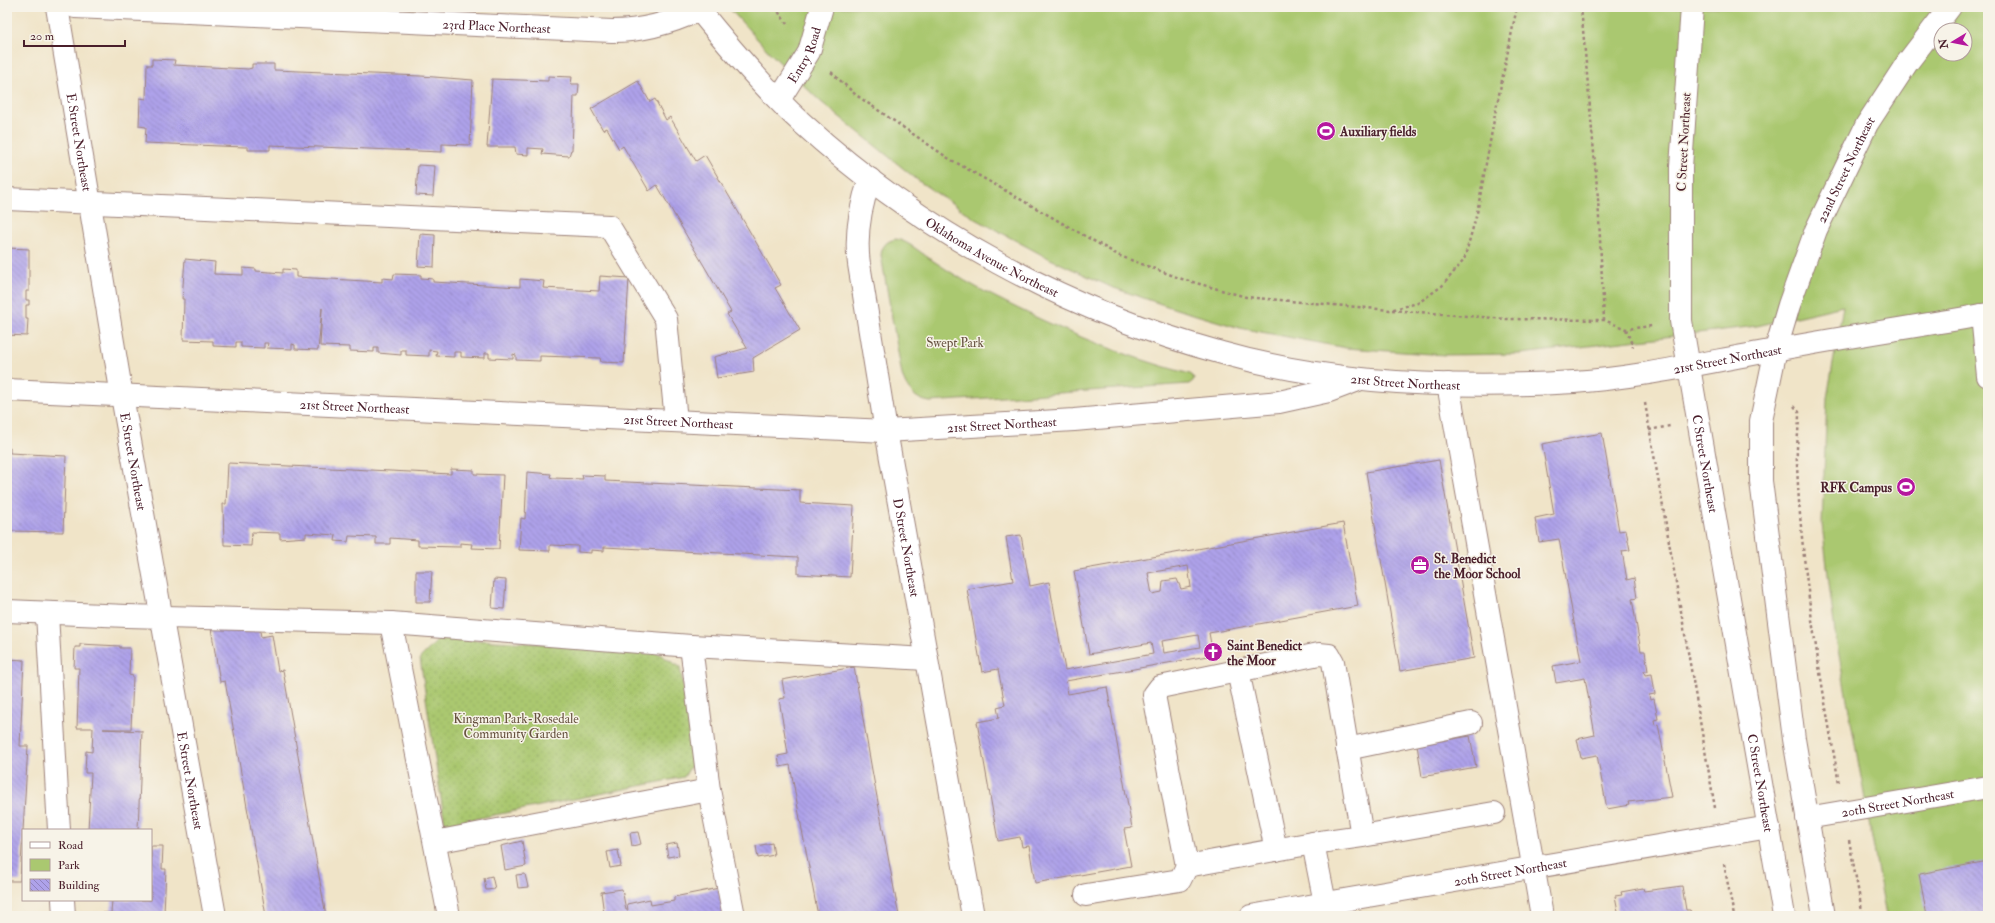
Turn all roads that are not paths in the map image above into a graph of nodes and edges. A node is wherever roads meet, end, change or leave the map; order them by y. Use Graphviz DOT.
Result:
graph roads {
  1 [pos="57,7"];
  2 [pos="75,7"];
  3 [pos="822,7"];
  4 [pos="1692,7"];
  5 [pos="1942,7"];
  6 [pos="1950,7"];
  7 [pos="698,8"];
  8 [pos="414,15"];
  9 [pos="1930,31"];
  10 [pos="779,100"];
  11 [pos="870,179"];
  12 [pos="7,199"];
  13 [pos="90,203"];
  14 [pos="1985,315"];
  15 [pos="1776,350"];
  16 [pos="1688,366"];
  17 [pos="1988,376"];
  18 [pos="1360,378"];
  19 [pos="1448,384"];
  20 [pos="7,390"];
  21 [pos="122,396"];
  22 [pos="676,421"];
  23 [pos="886,430"];
  24 [pos="7,611"];
  25 [pos="47,613"];
  26 [pos="163,616"];
  27 [pos="392,622"];
  28 [pos="691,646"];
  29 [pos="927,659"];
  30 [pos="1238,671"];
  31 [pos="1471,723"];
  32 [pos="1347,749"];
  33 [pos="1988,787"];
  34 [pos="710,790"];
  35 [pos="1494,812"];
  36 [pos="1807,818"];
  37 [pos="1769,827"];
  38 [pos="59,829"];
  39 [pos="1362,836"];
  40 [pos="435,842"];
  41 [pos="1313,842"];
  42 [pos="1276,850"];
  43 [pos="1187,866"];
  44 [pos="1534,868"];
  45 [pos="1086,895"];
  46 [pos="63,901"];
  47 [pos="1325,904"];
  48 [pos="64,916"];
  49 [pos="215,916"];
  50 [pos="449,916"];
  51 [pos="734,916"];
  52 [pos="972,916"];
  53 [pos="1251,916"];
  54 [pos="1542,916"];
  55 [pos="1784,916"];
  56 [pos="1824,916"];
  1 -- 13 [label="street, E Street Northeast"];
  2 -- 8 [label="street, 23rd Place Northeast"];
  3 -- 10 [label="street, Entry Road"];
  4 -- 16 [label="street, C Street Northeast"];
  5 -- 9 [label="street"];
  6 -- 9 [label="street, 22nd Street Northeast"];
  7 -- 8 [label="street, 23rd Place Northeast"];
  7 -- 10 [label="street, Oklahoma Avenue Northeast"];
  9 -- 15 [label="street, 22nd Street Northeast"];
  10 -- 11 [label="street, Oklahoma Avenue Northeast"];
  11 -- 18 [label="street, Oklahoma Avenue Northeast"];
  11 -- 23 [label="street, D Street Northeast"];
  12 -- 13 [label="street"];
  13 -- 21 [label="street, E Street Northeast"];
  13 -- 22 [label="street"];
  14 -- 15 [label="street, 21st Street Northeast"];
  14 -- 17 [label="street"];
  15 -- 16 [label="street, 21st Street Northeast"];
  15 -- 36 [label="street"];
  16 -- 19 [label="street, 21st Street Northeast"];
  16 -- 37 [label="street, C Street Northeast"];
  18 -- 19 [label="street, 21st Street Northeast"];
  18 -- 23 [label="street, 21st Street Northeast"];
  19 -- 44 [label="street"];
  20 -- 21 [label="street, 21st Street Northeast"];
  21 -- 22 [label="street, 21st Street Northeast"];
  21 -- 26 [label="street, E Street Northeast"];
  22 -- 23 [label="street, 21st Street Northeast"];
  23 -- 29 [label="street, D Street Northeast"];
  24 -- 25 [label="street"];
  25 -- 26 [label="street"];
  25 -- 38 [label="street"];
  26 -- 27 [label="street"];
  26 -- 49 [label="street, E Street Northeast"];
  27 -- 28 [label="street"];
  27 -- 40 [label="street"];
  28 -- 29 [label="street"];
  28 -- 34 [label="street"];
  29 -- 52 [label="street, D Street Northeast"];
  30 -- 32 [label="street"];
  30 -- 42 [label="street"];
  30 -- 43 [label="street"];
  31 -- 32 [label="street"];
  32 -- 39 [label="street"];
  33 -- 36 [label="street, 20th Street Northeast"];
  34 -- 40 [label="street"];
  34 -- 51 [label="street"];
  35 -- 39 [label="street"];
  36 -- 56 [label="street"];
  37 -- 44 [label="street, 20th Street Northeast"];
  37 -- 55 [label="street, C Street Northeast"];
  39 -- 41 [label="street"];
  40 -- 50 [label="street"];
  41 -- 42 [label="street"];
  41 -- 47 [label="street"];
  42 -- 43 [label="street"];
  43 -- 45 [label="street"];
  44 -- 47 [label="street, 20th Street Northeast"];
  44 -- 54 [label="street"];
  46 -- 48 [label="street"];
  47 -- 53 [label="street, 20th Street Northeast"];
}
